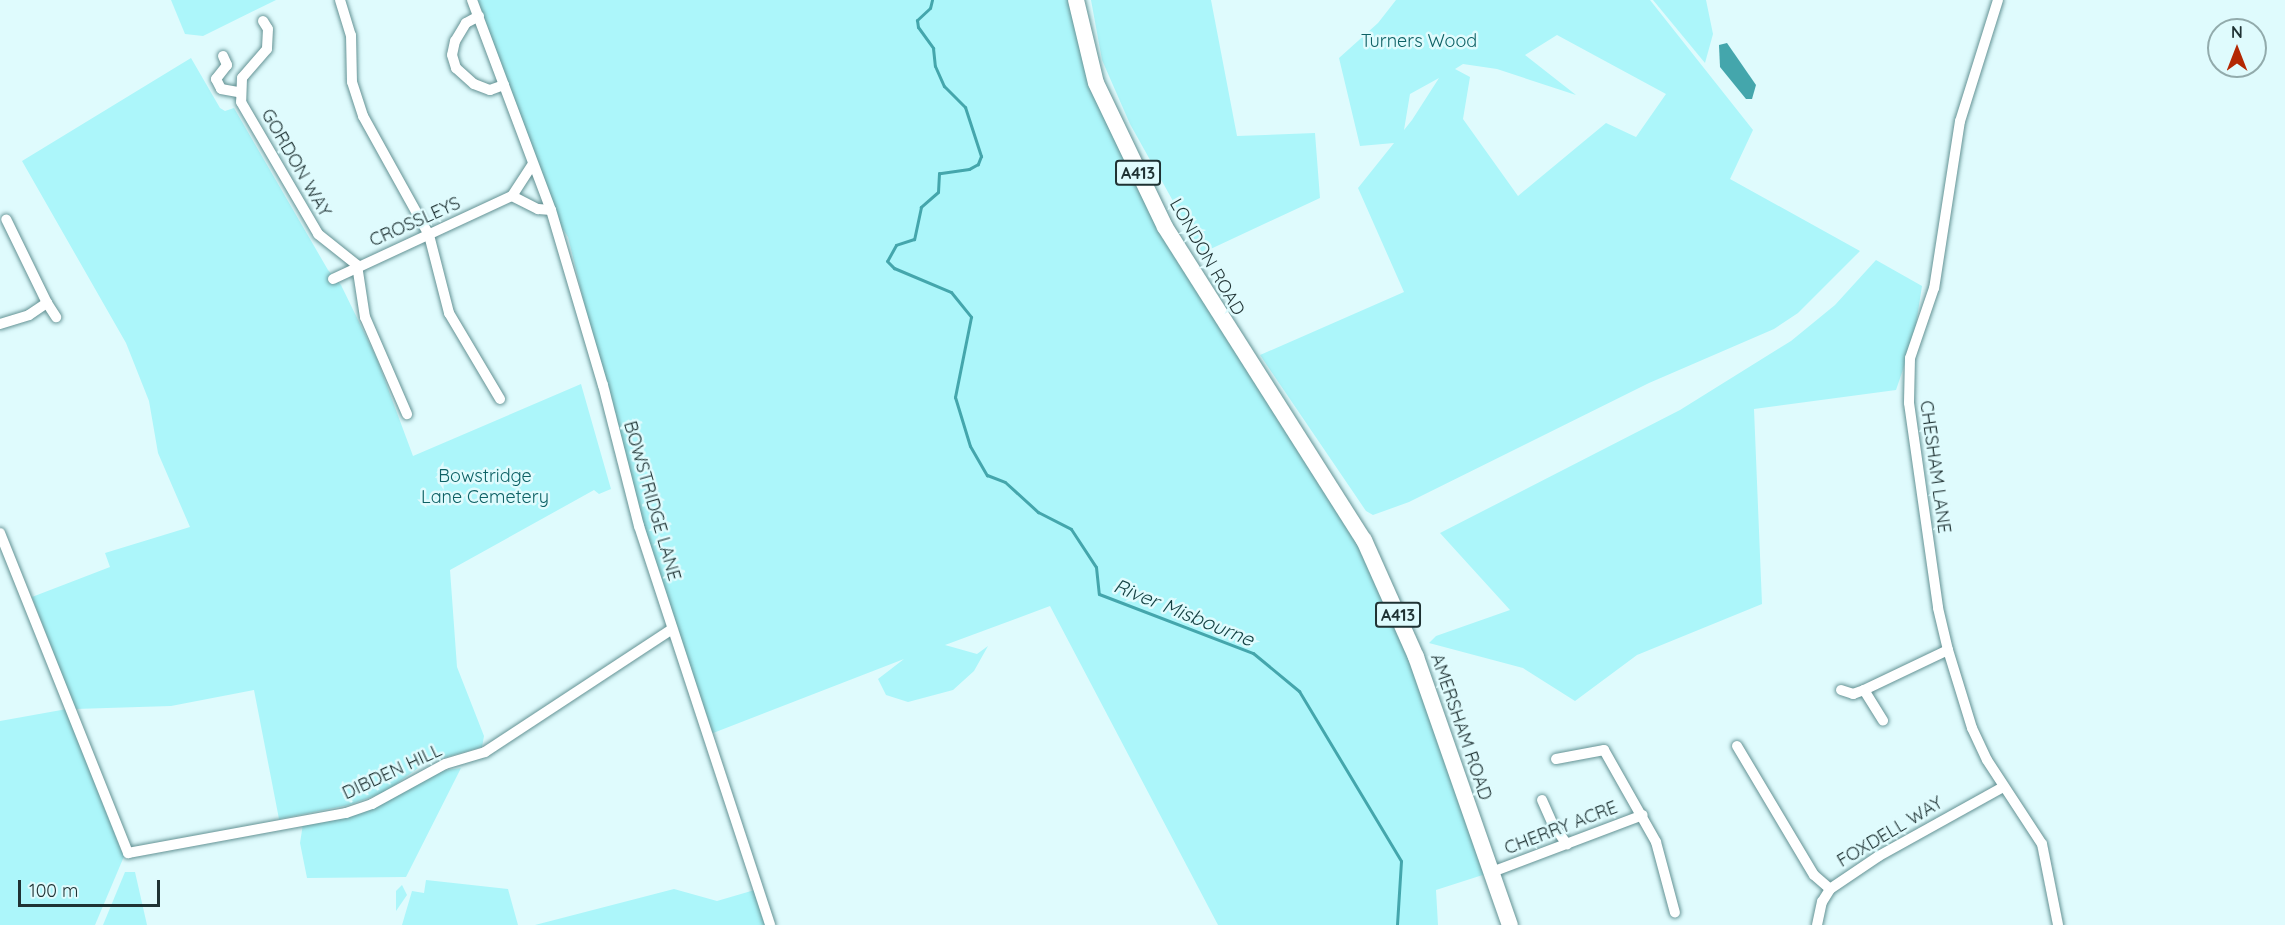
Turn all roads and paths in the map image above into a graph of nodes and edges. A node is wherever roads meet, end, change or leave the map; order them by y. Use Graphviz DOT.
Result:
graph roads {
  1 [pos="340,0"];
  2 [pos="472,0"];
  3 [pos="1076,0"];
  4 [pos="1998,0"];
  5 [pos="479,16"];
  6 [pos="263,21"];
  7 [pos="223,56"];
  8 [pos="504,85"];
  9 [pos="238,92"];
  10 [pos="533,164"];
  11 [pos="512,196"];
  12 [pos="551,210"];
  13 [pos="6,219"];
  14 [pos="429,235"];
  15 [pos="357,265"];
  16 [pos="333,279"];
  17 [pos="46,303"];
  18 [pos="56,317"];
  19 [pos="0,324"];
  20 [pos="1229,333"];
  21 [pos="500,399"];
  22 [pos="407,414"];
  23 [pos="0,533"];
  24 [pos="672,629"];
  25 [pos="1948,650"];
  26 [pos="1841,690"];
  27 [pos="1864,690"];
  28 [pos="1883,721"];
  29 [pos="1737,746"];
  30 [pos="1556,759"];
  31 [pos="2003,787"];
  32 [pos="1542,800"];
  33 [pos="1643,815"];
  34 [pos="1567,844"];
  35 [pos="1492,872"];
  36 [pos="1830,889"];
  37 [pos="1675,914"];
  38 [pos="770,925"];
  39 [pos="1510,925"];
  40 [pos="1817,925"];
  41 [pos="2058,925"];
  1 -- 14 [label="street"];
  2 -- 5 [label="street, BOWSTRIDGE LANE"];
  3 -- 20 [label="highway, LONDON ROAD / A413"];
  4 -- 25 [label="street, CHESHAM LANE"];
  5 -- 8 [label="street, BOWSTRIDGE LANE"];
  5 -- 8 [label="street"];
  6 -- 9 [label="street"];
  7 -- 9 [label="street"];
  8 -- 10 [label="street, BOWSTRIDGE LANE"];
  9 -- 15 [label="street, GORDON WAY"];
  10 -- 11 [label="street"];
  10 -- 12 [label="street, BOWSTRIDGE LANE"];
  11 -- 12 [label="street"];
  11 -- 14 [label="street, CROSSLEYS"];
  12 -- 24 [label="street, BOWSTRIDGE LANE"];
  13 -- 17 [label="street"];
  14 -- 15 [label="street, CROSSLEYS"];
  14 -- 21 [label="street"];
  15 -- 16 [label="street, CROSSLEYS"];
  15 -- 22 [label="street"];
  17 -- 18 [label="street"];
  17 -- 19 [label="street"];
  20 -- 35 [label="highway, AMERSHAM ROAD / A413"];
  23 -- 24 [label="street, DIBDEN HILL"];
  24 -- 38 [label="street, BOWSTRIDGE LANE"];
  25 -- 27 [label="street"];
  25 -- 31 [label="street, CHESHAM LANE"];
  26 -- 27 [label="street"];
  27 -- 28 [label="street"];
  29 -- 36 [label="street"];
  30 -- 33 [label="street, CHERRY ACRE"];
  31 -- 36 [label="street, FOXDELL WAY"];
  31 -- 41 [label="street, CHESHAM LANE"];
  32 -- 34 [label="street"];
  33 -- 34 [label="street, CHERRY ACRE"];
  33 -- 37 [label="street, CHERRY ACRE"];
  34 -- 35 [label="street, CHERRY ACRE"];
  35 -- 39 [label="highway, AMERSHAM ROAD / A413"];
  36 -- 40 [label="street, FOXDELL WAY"];
}
